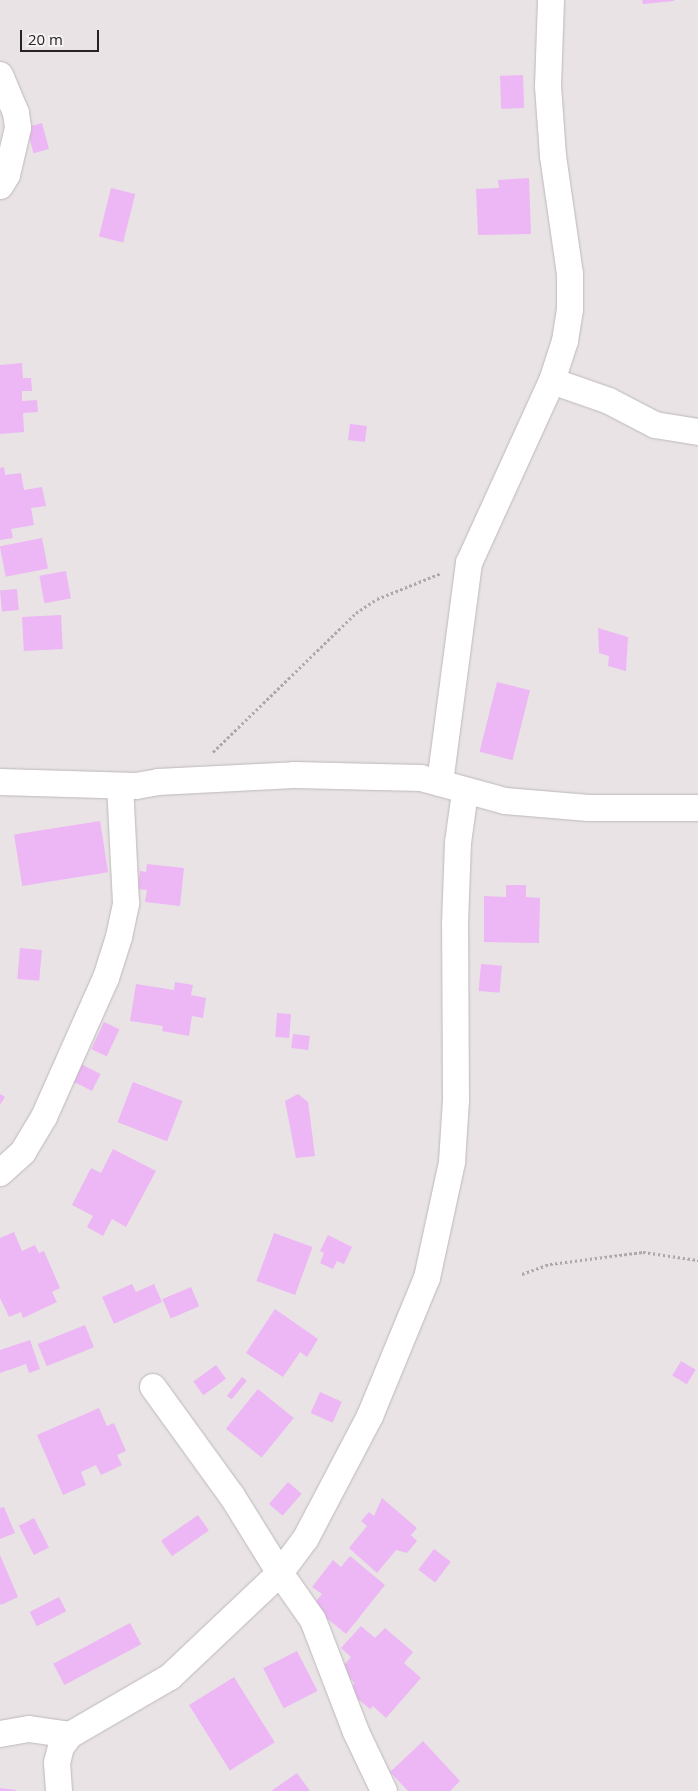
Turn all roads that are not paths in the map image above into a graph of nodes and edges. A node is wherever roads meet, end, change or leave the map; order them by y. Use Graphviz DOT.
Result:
graph roads {
  1 [pos="551,0"];
  2 [pos="0,75"];
  3 [pos="0,186"];
  4 [pos="552,381"];
  5 [pos="698,432"];
  6 [pos="0,782"];
  7 [pos="440,783"];
  8 [pos="120,786"];
  9 [pos="465,792"];
  10 [pos="698,808"];
  11 [pos="0,1173"];
  12 [pos="153,1387"];
  13 [pos="280,1573"];
  14 [pos="0,1734"];
  15 [pos="70,1735"];
  16 [pos="59,1791"];
  17 [pos="384,1791"];
  1 -- 4 [label="street"];
  2 -- 3 [label="street"];
  4 -- 5 [label="street"];
  4 -- 7 [label="street"];
  6 -- 8 [label="street"];
  7 -- 8 [label="street"];
  7 -- 9 [label="street"];
  8 -- 11 [label="street"];
  9 -- 10 [label="street"];
  9 -- 13 [label="street"];
  12 -- 13 [label="street"];
  13 -- 15 [label="street"];
  13 -- 17 [label="street"];
  14 -- 15 [label="street"];
  15 -- 16 [label="street"];
}
